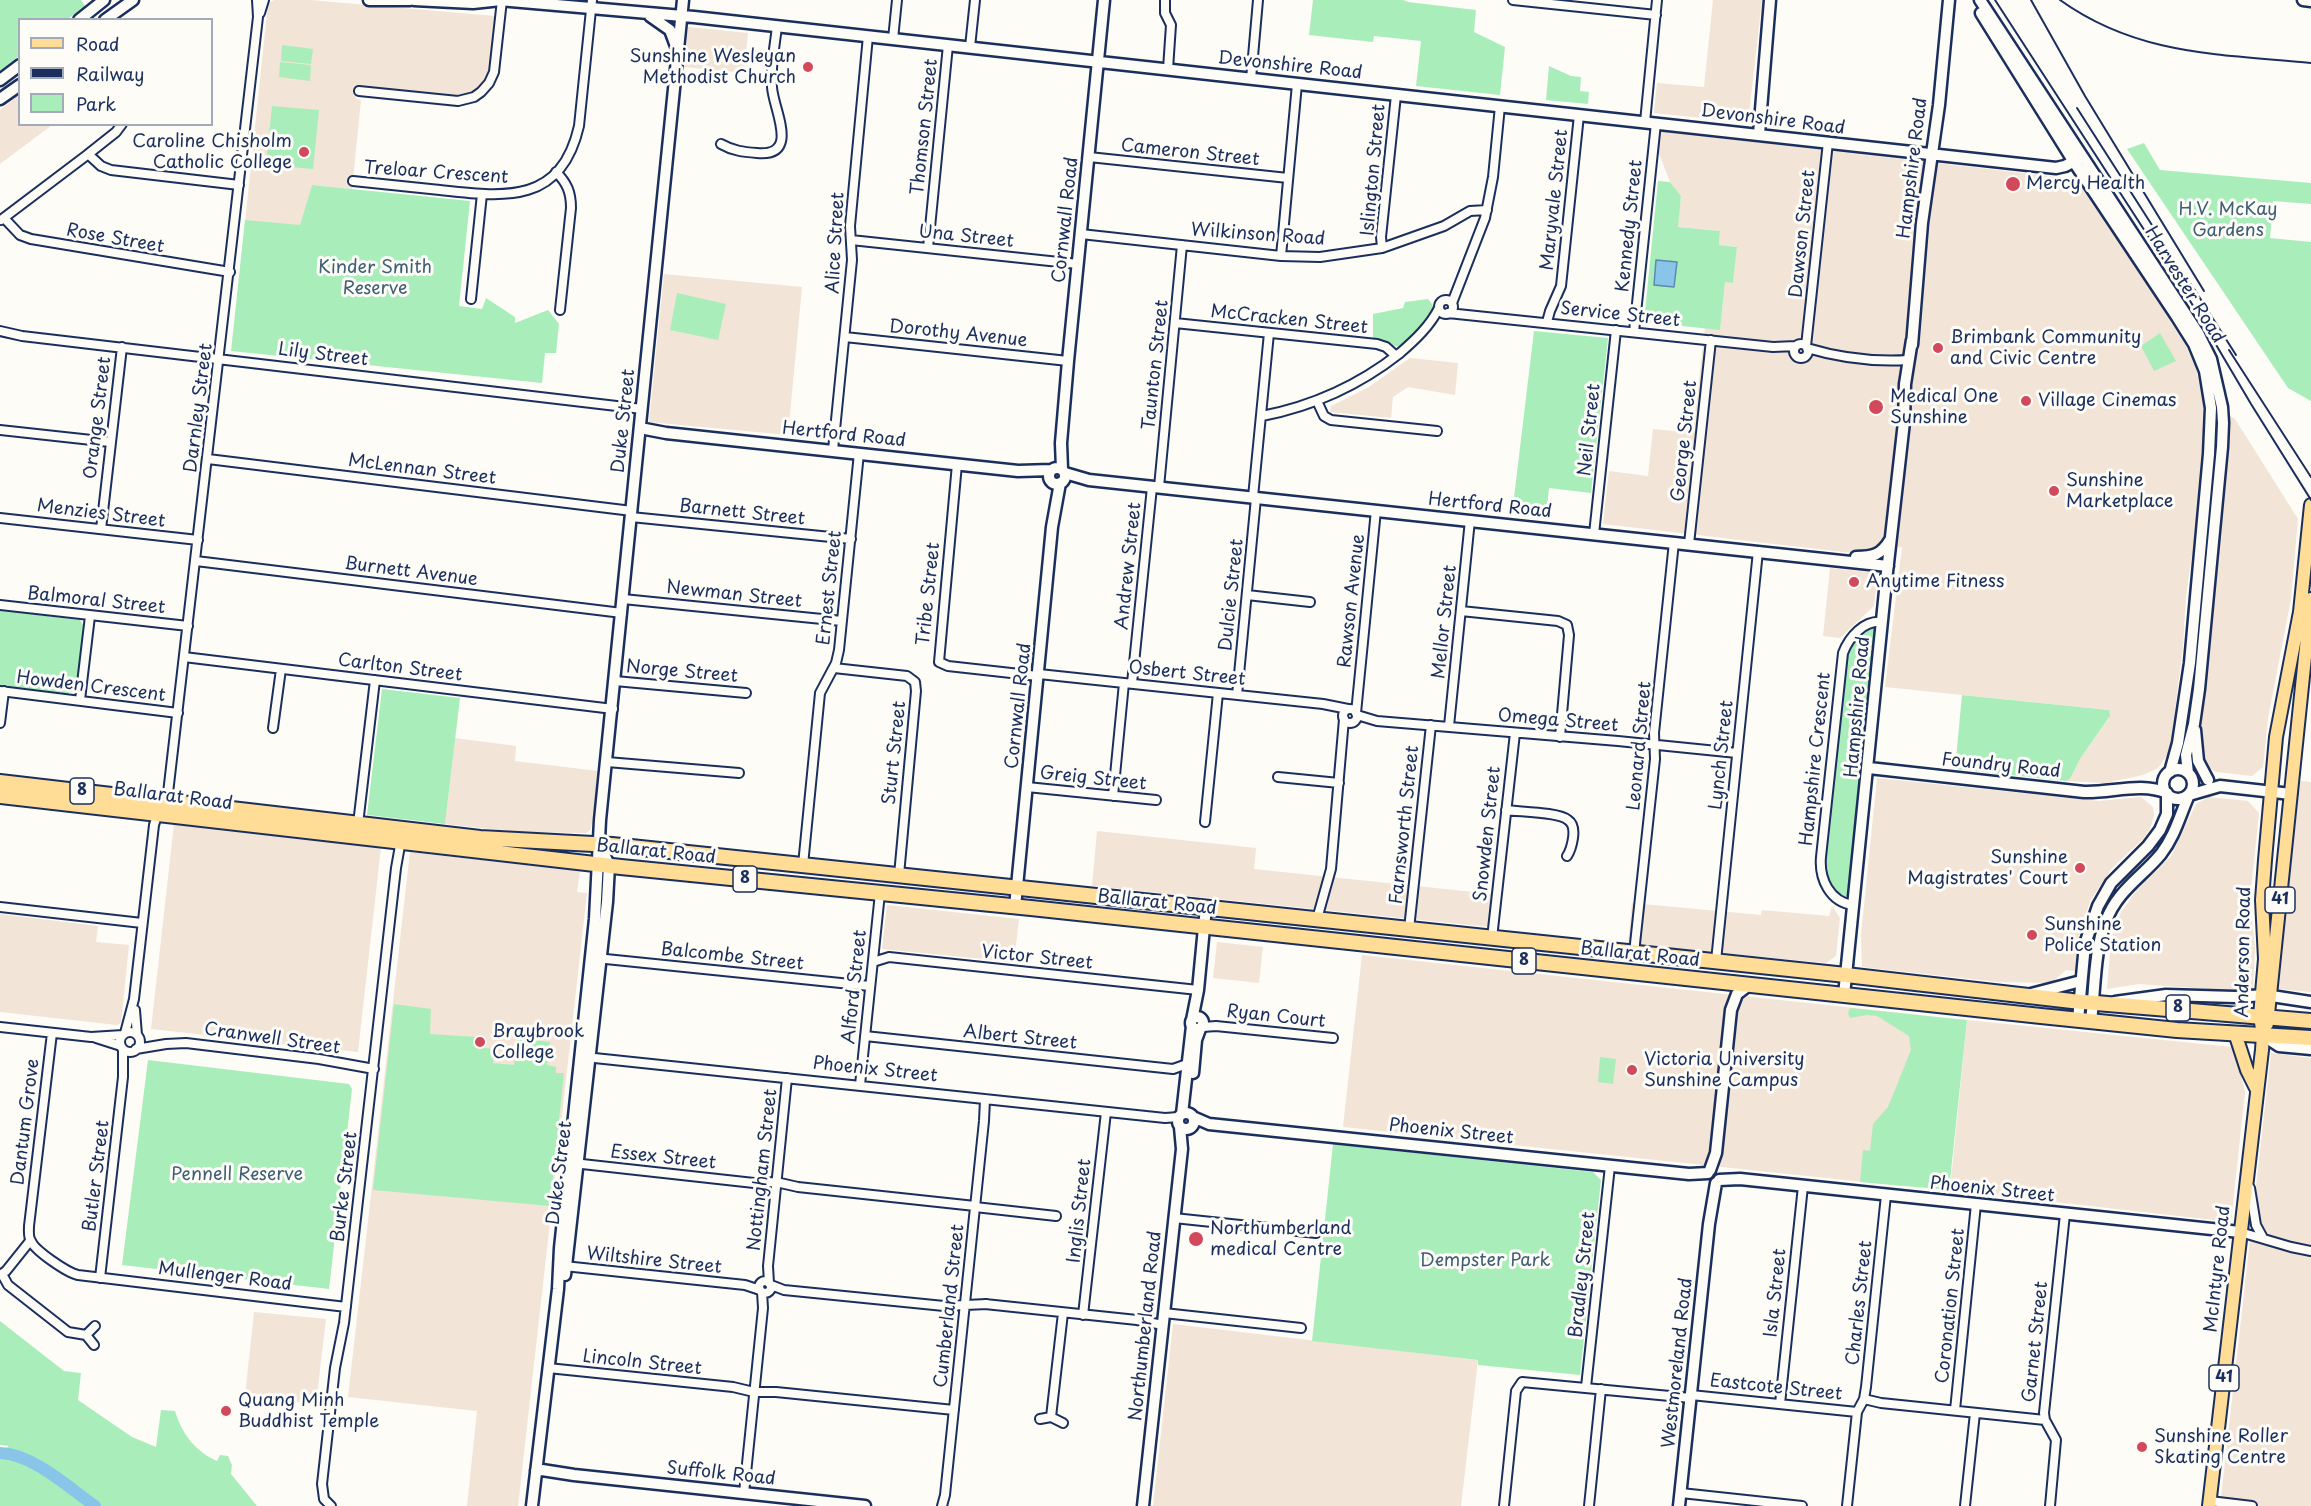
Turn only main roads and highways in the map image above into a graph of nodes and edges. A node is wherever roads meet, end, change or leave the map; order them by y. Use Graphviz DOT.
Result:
graph roads {
  1 [pos="2311,505"];
  2 [pos="2311,599"];
  3 [pos="0,782"];
  4 [pos="0,796"];
  5 [pos="161,807"];
  6 [pos="397,837"];
  7 [pos="1780,968"];
  8 [pos="1772,987"];
  9 [pos="2266,1005"];
  10 [pos="2311,1021"];
  11 [pos="2235,1033"];
  12 [pos="2263,1035"];
  13 [pos="2311,1038"];
  14 [pos="2257,1090"];
  15 [pos="2209,1503"];
  1 -- 9 [label="main road, Anderson Road / 41"];
  2 -- 9 [label="main road, Anderson Road / 41"];
  3 -- 5 [label="highway, Ballarat Road / 8"];
  4 -- 5 [label="highway, Ballarat Road / 8"];
  5 -- 6 [label="highway, Ballarat Road / 8"];
  5 -- 6 [label="highway, Ballarat Road / 8"];
  6 -- 7 [label="highway, Ballarat Road / 8"];
  6 -- 8 [label="highway, Ballarat Road / 8"];
  7 -- 8 [label="highway"];
  7 -- 9 [label="highway, Ballarat Road / 8"];
  8 -- 11 [label="highway, Ballarat Road / 8"];
  9 -- 10 [label="highway, Ballarat Road / 8"];
  9 -- 12 [label="main road, Anderson Road / 41"];
  11 -- 12 [label="highway, Ballarat Road / 8"];
  11 -- 14 [label="main road"];
  12 -- 13 [label="highway, Ballarat Road / 8"];
  12 -- 14 [label="main road, McIntyre Road / 41"];
  14 -- 15 [label="main road, McIntyre Road / 41"];
}
